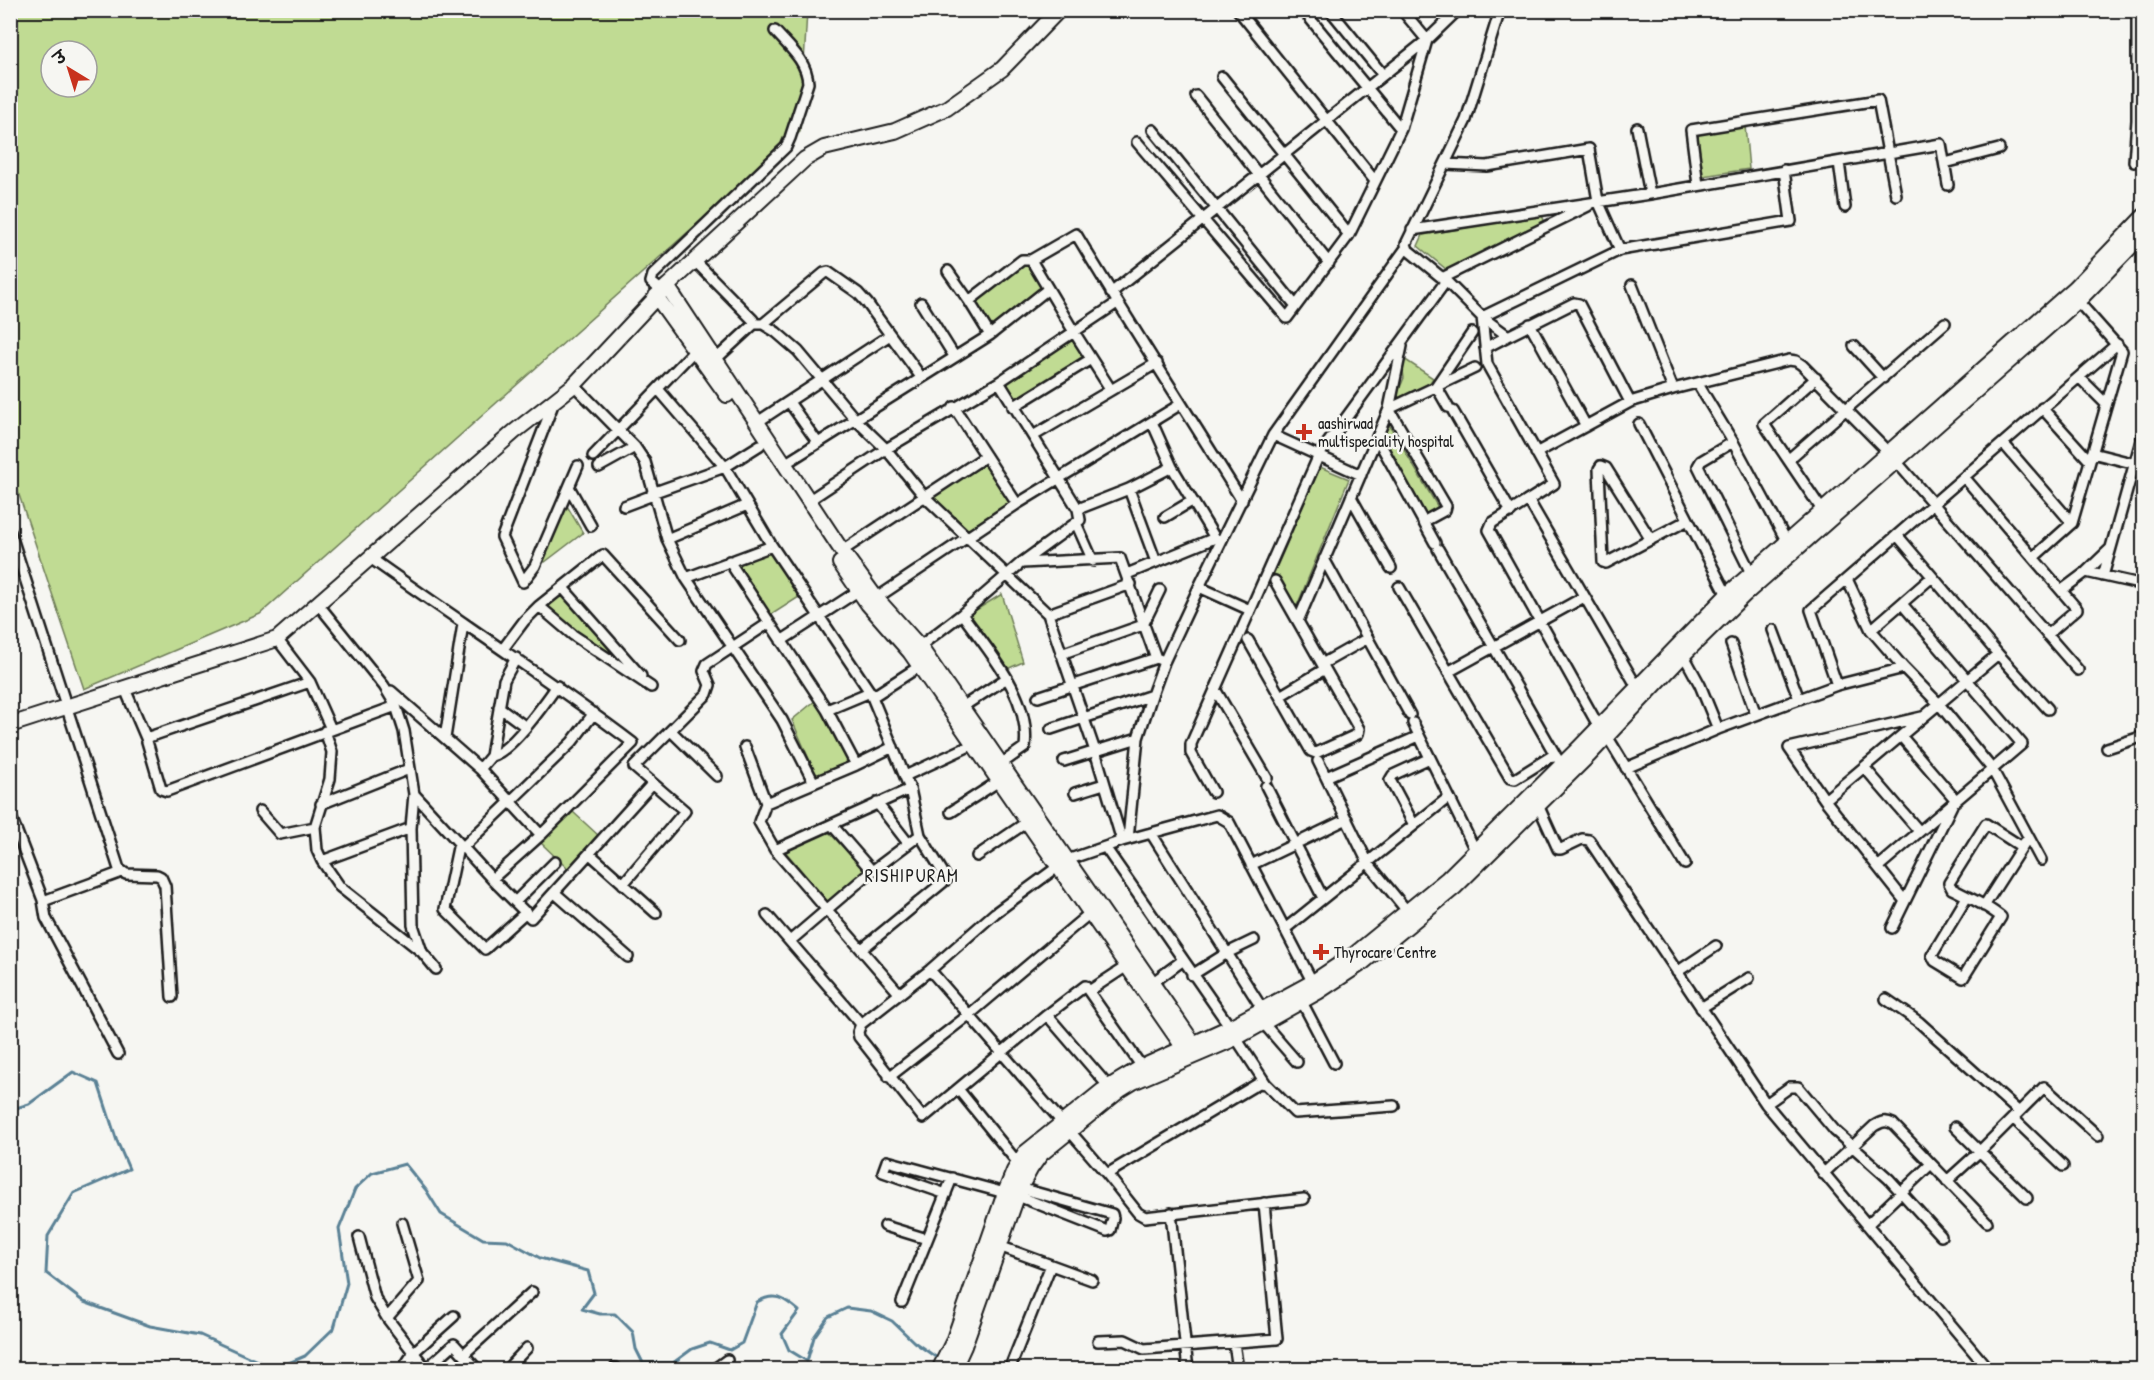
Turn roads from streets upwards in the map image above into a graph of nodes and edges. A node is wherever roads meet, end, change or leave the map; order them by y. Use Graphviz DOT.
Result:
graph roads {
  1 [pos="1059,10"];
  2 [pos="1238,10"];
  3 [pos="1303,10"];
  4 [pos="1330,10"];
  5 [pos="1402,10"];
  6 [pos="1458,10"];
  7 [pos="1500,10"];
  8 [pos="2137,10"];
  9 [pos="775,31"];
  10 [pos="1427,40"];
  11 [pos="1383,75"];
  12 [pos="1222,77"];
  13 [pos="1367,88"];
  14 [pos="1196,96"];
  15 [pos="2140,120"];
  16 [pos="1326,122"];
  17 [pos="1637,128"];
  18 [pos="1401,129"];
  19 [pos="1153,130"];
  20 [pos="1137,142"];
  21 [pos="1999,149"];
  22 [pos="1889,153"];
  23 [pos="1285,155"];
  24 [pos="1839,162"];
  25 [pos="2134,162"];
  26 [pos="1945,163"];
  27 [pos="1444,164"];
  28 [pos="1784,170"];
  29 [pos="1259,176"];
  30 [pos="1375,181"];
  31 [pos="1698,185"];
  32 [pos="1948,185"];
  33 [pos="1650,194"];
  34 [pos="1896,195"];
  35 [pos="1598,201"];
  36 [pos="1845,207"];
  37 [pos="1218,208"];
  38 [pos="2144,216"];
  39 [pos="1202,219"];
  40 [pos="1412,230"];
  41 [pos="2144,233"];
  42 [pos="1349,236"];
  43 [pos="1406,248"];
  44 [pos="1620,250"];
  45 [pos="694,260"];
  46 [pos="1031,260"];
  47 [pos="1329,262"];
  48 [pos="948,271"];
  49 [pos="1444,280"];
  50 [pos="1632,285"];
  51 [pos="1048,290"];
  52 [pos="662,291"];
  53 [pos="1111,294"];
  54 [pos="2074,297"];
  55 [pos="969,300"];
  56 [pos="921,303"];
  57 [pos="1117,303"];
  58 [pos="1296,306"];
  59 [pos="1482,317"];
  60 [pos="1946,323"];
  61 [pos="759,324"];
  62 [pos="1530,324"];
  63 [pos="1074,332"];
  64 [pos="1472,333"];
  65 [pos="890,335"];
  66 [pos="990,335"];
  67 [pos="1508,336"];
  68 [pos="1402,343"];
  69 [pos="2117,344"];
  70 [pos="1854,346"];
  71 [pos="1485,348"];
  72 [pos="696,350"];
  73 [pos="954,356"];
  74 [pos="1091,359"];
  75 [pos="715,360"];
  76 [pos="1157,363"];
  77 [pos="1474,368"];
  78 [pos="921,377"];
  79 [pos="2079,377"];
  80 [pos="1816,378"];
  81 [pos="1883,378"];
  82 [pos="822,380"];
  83 [pos="999,382"];
  84 [pos="574,384"];
  85 [pos="1698,384"];
  86 [pos="1436,386"];
  87 [pos="658,389"];
  88 [pos="1673,389"];
  89 [pos="1111,390"];
  90 [pos="554,402"];
  91 [pos="789,402"];
  92 [pos="1630,402"];
  93 [pos="1181,404"];
  94 [pos="2106,404"];
  95 [pos="954,407"];
  96 [pos="1013,407"];
  97 [pos="2042,408"];
  98 [pos="1389,409"];
  99 [pos="1846,411"];
  100 [pos="855,419"];
  101 [pos="1152,422"];
  102 [pos="756,423"];
  103 [pos="1638,424"];
  104 [pos="1586,426"];
  105 [pos="620,429"];
  106 [pos="2144,430"];
  107 [pos="1274,435"];
  108 [pos="1033,436"];
  109 [pos="1377,438"];
  110 [pos="1732,442"];
  111 [pos="818,443"];
  112 [pos="2003,443"];
  113 [pos="760,445"];
  114 [pos="635,447"];
  115 [pos="886,449"];
  116 [pos="1536,453"];
  117 [pos="1319,455"];
  118 [pos="593,456"];
  119 [pos="986,456"];
  120 [pos="1892,457"];
  121 [pos="2091,457"];
  122 [pos="1789,459"];
  123 [pos="783,465"];
  124 [pos="2139,465"];
  125 [pos="578,466"];
  126 [pos="724,466"];
  127 [pos="598,467"];
  128 [pos="1172,467"];
  129 [pos="1361,475"];
  130 [pos="1964,477"];
  131 [pos="1059,478"];
  132 [pos="569,487"];
  133 [pos="1129,489"];
  134 [pos="653,494"];
  135 [pos="924,496"];
  136 [pos="1352,497"];
  137 [pos="808,501"];
  138 [pos="1192,501"];
  139 [pos="1242,501"];
  140 [pos="1529,501"];
  141 [pos="1017,504"];
  142 [pos="1933,504"];
  143 [pos="747,505"];
  144 [pos="624,506"];
  145 [pos="1078,509"];
  146 [pos="1822,510"];
  147 [pos="1511,512"];
  148 [pos="1165,517"];
  149 [pos="1688,520"];
  150 [pos="1423,522"];
  151 [pos="1076,523"];
  152 [pos="2072,523"];
  153 [pos="591,526"];
  154 [pos="1897,535"];
  155 [pos="966,537"];
  156 [pos="11,538"];
  157 [pos="667,539"];
  158 [pos="1218,540"];
  159 [pos="1651,540"];
  160 [pos="1786,542"];
  161 [pos="772,546"];
  162 [pos="2111,548"];
  163 [pos="842,551"];
  164 [pos="369,557"];
  165 [pos="2034,557"];
  166 [pos="1324,559"];
  167 [pos="729,561"];
  168 [pos="1093,561"];
  169 [pos="1156,562"];
  170 [pos="1021,563"];
  171 [pos="1391,568"];
  172 [pos="2086,572"];
  173 [pos="1751,573"];
  174 [pos="1126,574"];
  175 [pos="1007,576"];
  176 [pos="2103,576"];
  177 [pos="686,578"];
  178 [pos="1932,578"];
  179 [pos="1846,579"];
  180 [pos="1275,581"];
  181 [pos="1131,584"];
  182 [pos="2144,585"];
  183 [pos="1199,587"];
  184 [pos="1399,587"];
  185 [pos="563,588"];
  186 [pos="1160,590"];
  187 [pos="2062,590"];
  188 [pos="858,591"];
  189 [pos="1727,595"];
  190 [pos="1584,597"];
  191 [pos="872,601"];
  192 [pos="318,604"];
  193 [pos="1902,604"];
  194 [pos="539,606"];
  195 [pos="1250,610"];
  196 [pos="962,614"];
  197 [pos="1048,614"];
  198 [pos="818,617"];
  199 [pos="1298,621"];
  200 [pos="1540,621"];
  201 [pos="769,623"];
  202 [pos="463,624"];
  203 [pos="1143,625"];
  204 [pos="1773,630"];
  205 [pos="1871,630"];
  206 [pos="2047,635"];
  207 [pos="1368,638"];
  208 [pos="278,639"];
  209 [pos="680,640"];
  210 [pos="1248,640"];
  211 [pos="781,641"];
  212 [pos="1731,644"];
  213 [pos="1494,647"];
  214 [pos="733,648"];
  215 [pos="1681,649"];
  216 [pos="503,650"];
  217 [pos="915,650"];
  218 [pos="1061,654"];
  219 [pos="1998,654"];
  220 [pos="516,658"];
  221 [pos="1160,660"];
  222 [pos="920,666"];
  223 [pos="1324,667"];
  224 [pos="1904,669"];
  225 [pos="2078,670"];
  226 [pos="1448,672"];
  227 [pos="1007,678"];
  228 [pos="1966,681"];
  229 [pos="310,682"];
  230 [pos="1837,685"];
  231 [pos="384,686"];
  232 [pos="557,686"];
  233 [pos="1074,686"];
  234 [pos="1637,687"];
  235 [pos="126,689"];
  236 [pos="1215,689"];
  237 [pos="871,695"];
  238 [pos="1152,695"];
  239 [pos="1280,696"];
  240 [pos="1038,697"];
  241 [pos="1799,699"];
  242 [pos="1939,705"];
  243 [pos="67,706"];
  244 [pos="396,706"];
  245 [pos="499,707"];
  246 [pos="962,707"];
  247 [pos="2048,709"];
  248 [pos="827,710"];
  249 [pos="594,713"];
  250 [pos="1756,715"];
  251 [pos="1922,717"];
  252 [pos="1084,718"];
  253 [pos="10,725"];
  254 [pos="526,726"];
  255 [pos="1051,729"];
  256 [pos="1718,729"];
  257 [pos="328,730"];
  258 [pos="671,731"];
  259 [pos="1603,732"];
  260 [pos="1419,736"];
  261 [pos="1901,736"];
  262 [pos="2144,736"];
  263 [pos="146,738"];
  264 [pos="445,738"];
  265 [pos="1138,738"];
  266 [pos="633,743"];
  267 [pos="974,744"];
  268 [pos="745,747"];
  269 [pos="893,747"];
  270 [pos="2107,748"];
  271 [pos="1095,751"];
  272 [pos="646,755"];
  273 [pos="491,756"];
  274 [pos="1430,758"];
  275 [pos="1558,760"];
  276 [pos="1064,761"];
  277 [pos="1318,761"];
  278 [pos="1001,764"];
  279 [pos="856,765"];
  280 [pos="1864,767"];
  281 [pos="1626,768"];
  282 [pos="409,769"];
  283 [pos="480,769"];
  284 [pos="1992,769"];
  285 [pos="717,776"];
  286 [pos="905,776"];
  287 [pos="1326,777"];
  288 [pos="999,781"];
  289 [pos="814,783"];
  290 [pos="652,784"];
  291 [pos="1104,784"];
  292 [pos="910,789"];
  293 [pos="1213,792"];
  294 [pos="1075,793"];
  295 [pos="414,794"];
  296 [pos="1449,797"];
  297 [pos="1825,800"];
  298 [pos="1955,800"];
  299 [pos="510,802"];
  300 [pos="766,803"];
  301 [pos="877,803"];
  302 [pos="321,804"];
  303 [pos="1538,806"];
  304 [pos="260,811"];
  305 [pos="951,812"];
  306 [pos="10,814"];
  307 [pos="1347,819"];
  308 [pos="1027,822"];
  309 [pos="832,825"];
  310 [pos="1414,825"];
  311 [pos="315,827"];
  312 [pos="411,828"];
  313 [pos="1919,831"];
  314 [pos="1151,833"];
  315 [pos="541,835"];
  316 [pos="920,835"];
  317 [pos="2029,836"];
  318 [pos="1125,840"];
  319 [pos="908,843"];
  320 [pos="1295,844"];
  321 [pos="461,845"];
  322 [pos="1105,847"];
  323 [pos="2022,847"];
  324 [pos="775,850"];
  325 [pos="1475,850"];
  326 [pos="590,854"];
  327 [pos="977,856"];
  328 [pos="2042,860"];
  329 [pos="322,861"];
  330 [pos="555,862"];
  331 [pos="1062,863"];
  332 [pos="1368,863"];
  333 [pos="1685,864"];
  334 [pos="1251,865"];
  335 [pos="1878,867"];
  336 [pos="955,870"];
  337 [pos="872,871"];
  338 [pos="122,873"];
  339 [pos="492,879"];
  340 [pos="946,879"];
  341 [pos="623,884"];
  342 [pos="555,893"];
  343 [pos="1967,897"];
  344 [pos="1323,898"];
  345 [pos="43,900"];
  346 [pos="1904,900"];
  347 [pos="515,902"];
  348 [pos="1984,906"];
  349 [pos="827,909"];
  350 [pos="1407,911"];
  351 [pos="526,912"];
  352 [pos="656,913"];
  353 [pos="1090,913"];
  354 [pos="768,915"];
  355 [pos="1892,928"];
  356 [pos="1285,929"];
  357 [pos="1254,940"];
  358 [pos="790,941"];
  359 [pos="1716,946"];
  360 [pos="862,949"];
  361 [pos="422,952"];
  362 [pos="1227,953"];
  363 [pos="628,957"];
  364 [pos="1182,961"];
  365 [pos="1127,966"];
  366 [pos="435,969"];
  367 [pos="930,970"];
  368 [pos="1677,972"];
  369 [pos="1192,975"];
  370 [pos="1749,978"];
  371 [pos="1152,983"];
  372 [pos="1315,987"];
  373 [pos="1089,991"];
  374 [pos="899,993"];
  375 [pos="172,997"];
  376 [pos="1886,999"];
  377 [pos="1302,1002"];
  378 [pos="1701,1008"];
  379 [pos="970,1014"];
  380 [pos="1047,1015"];
  381 [pos="1264,1017"];
  382 [pos="861,1024"];
  383 [pos="1233,1033"];
  384 [pos="1192,1051"];
  385 [pos="1003,1053"];
  386 [pos="118,1054"];
  387 [pos="1297,1062"];
  388 [pos="1334,1063"];
  389 [pos="1142,1067"];
  390 [pos="889,1077"];
  391 [pos="1266,1084"];
  392 [pos="1109,1087"];
  393 [pos="958,1089"];
  394 [pos="1766,1104"];
  395 [pos="1394,1106"];
  396 [pos="2016,1115"];
  397 [pos="1955,1127"];
  398 [pos="1066,1128"];
  399 [pos="2098,1136"];
  400 [pos="1852,1147"];
  401 [pos="1980,1151"];
  402 [pos="1018,1163"];
  403 [pos="1931,1164"];
  404 [pos="2063,1166"];
  405 [pos="1107,1174"];
  406 [pos="1823,1174"];
  407 [pos="952,1178"];
  408 [pos="1947,1181"];
  409 [pos="1014,1192"];
  410 [pos="1902,1192"];
  411 [pos="946,1194"];
  412 [pos="2027,1198"];
  413 [pos="1304,1199"];
  414 [pos="1264,1203"];
  415 [pos="1171,1213"];
  416 [pos="1987,1222"];
  417 [pos="402,1223"];
  418 [pos="1867,1225"];
  419 [pos="885,1226"];
  420 [pos="1941,1236"];
  421 [pos="359,1237"];
  422 [pos="927,1239"];
  423 [pos="999,1246"];
  424 [pos="1051,1265"];
  425 [pos="1092,1280"];
  426 [pos="532,1292"];
  427 [pos="902,1302"];
  428 [pos="454,1316"];
  429 [pos="387,1318"];
  430 [pos="1098,1341"];
  431 [pos="1234,1343"];
  432 [pos="958,1344"];
  433 [pos="1186,1347"];
  434 [pos="527,1348"];
  435 [pos="414,1352"];
  436 [pos="465,1354"];
  437 [pos="727,1360"];
  438 [pos="945,1368"];
  439 [pos="427,1369"];
  440 [pos="402,1370"];
  441 [pos="478,1370"];
  442 [pos="506,1370"];
  443 [pos="713,1370"];
  444 [pos="1009,1370"];
  445 [pos="1188,1370"];
  446 [pos="1238,1370"];
  447 [pos="1989,1370"];
  1 -- 45 [label="street"];
  2 -- 16 [label="street"];
  3 -- 13 [label="street"];
  4 -- 11 [label="street"];
  5 -- 10 [label="street"];
  6 -- 10 [label="street"];
  7 -- 27 [label="street"];
  8 -- 15 [label="street"];
  9 -- 52 [label="street"];
  10 -- 11 [label="street"];
  10 -- 18 [label="street"];
  11 -- 13 [label="street"];
  12 -- 23 [label="street"];
  13 -- 16 [label="street"];
  13 -- 18 [label="street"];
  14 -- 29 [label="street"];
  15 -- 25 [label="street"];
  16 -- 23 [label="street"];
  16 -- 30 [label="street"];
  17 -- 33 [label="street"];
  18 -- 30 [label="street"];
  19 -- 37 [label="street"];
  20 -- 39 [label="street"];
  21 -- 26 [label="street"];
  22 -- 24 [label="street"];
  22 -- 26 [label="street"];
  22 -- 31 [label="street"];
  22 -- 34 [label="street"];
  23 -- 29 [label="street"];
  23 -- 42 [label="street"];
  24 -- 28 [label="street"];
  24 -- 36 [label="street"];
  26 -- 32 [label="street"];
  27 -- 35 [label="street"];
  27 -- 40 [label="street"];
  28 -- 31 [label="street"];
  28 -- 44 [label="street"];
  29 -- 37 [label="street"];
  29 -- 47 [label="street"];
  30 -- 42 [label="street"];
  31 -- 33 [label="street"];
  33 -- 35 [label="street"];
  35 -- 40 [label="street"];
  35 -- 44 [label="street"];
  35 -- 49 [label="street"];
  37 -- 39 [label="street"];
  37 -- 58 [label="street"];
  38 -- 54 [label="street"];
  39 -- 53 [label="street"];
  39 -- 58 [label="street"];
  40 -- 43 [label="street"];
  41 -- 54 [label="street"];
  42 -- 47 [label="street"];
  43 -- 49 [label="street"];
  43 -- 107 [label="street"];
  44 -- 59 [label="street"];
  45 -- 52 [label="street"];
  45 -- 61 [label="street"];
  46 -- 51 [label="street"];
  46 -- 53 [label="street"];
  46 -- 55 [label="street"];
  47 -- 58 [label="street"];
  48 -- 55 [label="street"];
  49 -- 59 [label="street"];
  49 -- 68 [label="street"];
  50 -- 88 [label="street"];
  51 -- 63 [label="street"];
  51 -- 66 [label="street"];
  52 -- 72 [label="street"];
  52 -- 75 [label="street"];
  52 -- 84 [label="street"];
  53 -- 57 [label="street"];
  54 -- 69 [label="street"];
  54 -- 120 [label="street"];
  55 -- 66 [label="street"];
  56 -- 73 [label="street"];
  57 -- 63 [label="street"];
  57 -- 76 [label="street"];
  59 -- 67 [label="street"];
  59 -- 71 [label="street"];
  60 -- 81 [label="street"];
  61 -- 65 [label="street"];
  61 -- 75 [label="street"];
  61 -- 82 [label="street"];
  62 -- 67 [label="street"];
  62 -- 92 [label="street"];
  62 -- 104 [label="street"];
  63 -- 74 [label="street"];
  63 -- 83 [label="street"];
  64 -- 86 [label="street"];
  65 -- 78 [label="street"];
  65 -- 82 [label="street"];
  66 -- 73 [label="street"];
  67 -- 71 [label="street"];
  68 -- 98 [label="street"];
  68 -- 117 [label="street"];
  69 -- 79 [label="street"];
  69 -- 94 [label="street"];
  70 -- 81 [label="street"];
  71 -- 116 [label="street"];
  72 -- 87 [label="street"];
  72 -- 113 [label="street"];
  73 -- 78 [label="street"];
  74 -- 89 [label="street"];
  74 -- 96 [label="street"];
  75 -- 102 [label="street"];
  76 -- 89 [label="street"];
  76 -- 93 [label="street"];
  77 -- 86 [label="street"];
  78 -- 100 [label="street"];
  79 -- 94 [label="street"];
  79 -- 97 [label="street"];
  80 -- 85 [label="street"];
  80 -- 99 [label="street"];
  80 -- 122 [label="street"];
  81 -- 99 [label="street"];
  82 -- 91 [label="street"];
  82 -- 100 [label="street"];
  83 -- 95 [label="street"];
  83 -- 96 [label="street"];
  84 -- 90 [label="street"];
  84 -- 105 [label="street"];
  85 -- 88 [label="street"];
  85 -- 110 [label="street"];
  86 -- 98 [label="street"];
  86 -- 147 [label="street"];
  87 -- 105 [label="street"];
  87 -- 126 [label="street"];
  88 -- 92 [label="street"];
  89 -- 108 [label="street"];
  90 -- 132 [label="street"];
  90 -- 164 [label="street"];
  91 -- 102 [label="street"];
  91 -- 111 [label="street"];
  92 -- 104 [label="street"];
  93 -- 101 [label="street"];
  93 -- 139 [label="street"];
  94 -- 121 [label="street"];
  95 -- 115 [label="street"];
  95 -- 119 [label="street"];
  96 -- 108 [label="street"];
  97 -- 112 [label="street"];
  97 -- 121 [label="street"];
  98 -- 109 [label="street"];
  98 -- 150 [label="street"];
  99 -- 120 [label="street"];
  99 -- 122 [label="street"];
  100 -- 111 [label="street"];
  100 -- 115 [label="street"];
  101 -- 128 [label="street"];
  101 -- 131 [label="street"];
  102 -- 123 [label="street"];
  103 -- 149 [label="street"];
  104 -- 116 [label="street"];
  105 -- 114 [label="street"];
  105 -- 118 [label="street"];
  106 -- 124 [label="street"];
  107 -- 117 [label="street"];
  107 -- 139 [label="street"];
  108 -- 131 [label="street"];
  109 -- 129 [label="street"];
  109 -- 150 [label="street"];
  110 -- 160 [label="street"];
  110 -- 173 [label="street"];
  111 -- 123 [label="street"];
  112 -- 130 [label="street"];
  112 -- 152 [label="street"];
  113 -- 126 [label="street"];
  113 -- 188 [label="street"];
  114 -- 127 [label="street"];
  114 -- 134 [label="street"];
  115 -- 135 [label="street"];
  115 -- 137 [label="street"];
  116 -- 140 [label="street"];
  117 -- 129 [label="street"];
  117 -- 195 [label="street"];
  119 -- 135 [label="street"];
  119 -- 141 [label="street"];
  120 -- 142 [label="street"];
  120 -- 146 [label="street"];
  120 -- 215 [label="street"];
  121 -- 124 [label="street"];
  121 -- 152 [label="street"];
  122 -- 146 [label="street"];
  123 -- 137 [label="street"];
  124 -- 162 [label="street"];
  125 -- 132 [label="street"];
  126 -- 134 [label="street"];
  126 -- 143 [label="street"];
  128 -- 133 [label="street"];
  128 -- 138 [label="street"];
  129 -- 136 [label="street"];
  130 -- 142 [label="street"];
  130 -- 165 [label="street"];
  131 -- 141 [label="street"];
  131 -- 145 [label="street"];
  132 -- 153 [label="street"];
  133 -- 145 [label="street"];
  133 -- 169 [label="street"];
  134 -- 144 [label="street"];
  134 -- 157 [label="street"];
  135 -- 155 [label="street"];
  135 -- 163 [label="street"];
  136 -- 166 [label="street"];
  136 -- 171 [label="street"];
  137 -- 163 [label="street"];
  138 -- 148 [label="street"];
  138 -- 158 [label="street"];
  139 -- 158 [label="street"];
  140 -- 147 [label="street"];
  140 -- 190 [label="street"];
  141 -- 155 [label="street"];
  142 -- 154 [label="street"];
  142 -- 206 [label="street"];
  143 -- 157 [label="street"];
  143 -- 161 [label="street"];
  145 -- 151 [label="street"];
  146 -- 160 [label="street"];
  147 -- 200 [label="street"];
  149 -- 159 [label="street"];
  149 -- 189 [label="street"];
  150 -- 213 [label="street"];
  151 -- 168 [label="street"];
  151 -- 170 [label="street"];
  152 -- 165 [label="street"];
  154 -- 178 [label="street"];
  154 -- 179 [label="street"];
  155 -- 175 [label="street"];
  155 -- 191 [label="street"];
  156 -- 243 [label="street"];
  157 -- 177 [label="street"];
  158 -- 169 [label="street"];
  158 -- 183 [label="street"];
  159 -- 159 [label="street"];
  160 -- 173 [label="street"];
  161 -- 167 [label="street"];
  161 -- 198 [label="street"];
  162 -- 172 [label="street"];
  162 -- 176 [label="street"];
  163 -- 191 [label="street"];
  164 -- 192 [label="street"];
  164 -- 202 [label="street"];
  165 -- 187 [label="street"];
  166 -- 199 [label="street"];
  166 -- 207 [label="street"];
  167 -- 177 [label="street"];
  167 -- 201 [label="street"];
  168 -- 170 [label="street"];
  168 -- 174 [label="street"];
  169 -- 174 [label="street"];
  170 -- 175 [label="street"];
  172 -- 176 [label="street"];
  172 -- 187 [label="street"];
  173 -- 189 [label="street"];
  174 -- 181 [label="street"];
  175 -- 196 [label="street"];
  175 -- 197 [label="street"];
  176 -- 182 [label="street"];
  177 -- 214 [label="street"];
  178 -- 193 [label="street"];
  178 -- 219 [label="street"];
  179 -- 205 [label="street"];
  179 -- 230 [label="street"];
  180 -- 199 [label="street"];
  181 -- 197 [label="street"];
  181 -- 203 [label="street"];
  183 -- 195 [label="street"];
  183 -- 221 [label="street"];
  184 -- 226 [label="street"];
  185 -- 194 [label="street"];
  185 -- 194 [label="street"];
  185 -- 209 [label="street"];
  186 -- 203 [label="street"];
  187 -- 206 [label="street"];
  188 -- 191 [label="street"];
  188 -- 198 [label="street"];
  189 -- 215 [label="street"];
  190 -- 200 [label="street"];
  190 -- 234 [label="street"];
  191 -- 217 [label="street"];
  192 -- 208 [label="street"];
  192 -- 231 [label="street"];
  193 -- 205 [label="street"];
  193 -- 228 [label="street"];
  194 -- 216 [label="street"];
  195 -- 236 [label="street"];
  196 -- 217 [label="street"];
  196 -- 227 [label="street"];
  197 -- 218 [label="street"];
  198 -- 211 [label="street"];
  198 -- 237 [label="street"];
  199 -- 223 [label="street"];
  200 -- 213 [label="street"];
  200 -- 259 [label="street"];
  201 -- 211 [label="street"];
  201 -- 214 [label="street"];
  202 -- 216 [label="street"];
  202 -- 264 [label="street"];
  203 -- 218 [label="street"];
  203 -- 221 [label="street"];
  204 -- 241 [label="street"];
  205 -- 224 [label="street"];
  206 -- 225 [label="street"];
  207 -- 223 [label="street"];
  207 -- 260 [label="street"];
  208 -- 229 [label="street"];
  208 -- 235 [label="street"];
  210 -- 239 [label="street"];
  211 -- 248 [label="street"];
  212 -- 250 [label="street"];
  213 -- 226 [label="street"];
  213 -- 275 [label="street"];
  214 -- 258 [label="street"];
  214 -- 289 [label="street"];
  215 -- 234 [label="street"];
  215 -- 256 [label="street"];
  215 -- 259 [label="street"];
  216 -- 220 [label="street"];
  217 -- 222 [label="street"];
  217 -- 246 [label="street"];
  218 -- 233 [label="street"];
  219 -- 228 [label="street"];
  219 -- 247 [label="street"];
  220 -- 232 [label="street"];
  220 -- 245 [label="street"];
  221 -- 233 [label="street"];
  221 -- 238 [label="street"];
  222 -- 237 [label="street"];
  222 -- 267 [label="street"];
  223 -- 239 [label="street"];
  223 -- 239 [label="street"];
  224 -- 230 [label="street"];
  224 -- 242 [label="street"];
  226 -- 275 [label="street"];
  227 -- 246 [label="street"];
  227 -- 278 [label="street"];
  228 -- 242 [label="street"];
  228 -- 284 [label="street"];
  229 -- 257 [label="street"];
  229 -- 263 [label="street"];
  230 -- 241 [label="street"];
  231 -- 244 [label="street"];
  231 -- 264 [label="street"];
  232 -- 249 [label="street"];
  232 -- 254 [label="street"];
  233 -- 240 [label="street"];
  233 -- 252 [label="street"];
  234 -- 259 [label="street"];
  235 -- 243 [label="street"];
  235 -- 263 [label="street"];
  236 -- 293 [label="street"];
  236 -- 320 [label="street"];
  237 -- 248 [label="street"];
  237 -- 269 [label="street"];
  238 -- 252 [label="street"];
  238 -- 265 [label="street"];
  241 -- 250 [label="street"];
  242 -- 251 [label="street"];
  242 -- 284 [label="street"];
  243 -- 253 [label="street"];
  243 -- 338 [label="street"];
  244 -- 257 [label="street"];
  244 -- 282 [label="street"];
  245 -- 254 [label="street"];
  245 -- 273 [label="street"];
  246 -- 278 [label="street"];
  248 -- 279 [label="street"];
  249 -- 266 [label="street"];
  249 -- 299 [label="street"];
  250 -- 256 [label="street"];
  251 -- 261 [label="street"];
  251 -- 297 [label="street"];
  252 -- 255 [label="street"];
  252 -- 271 [label="street"];
  254 -- 273 [label="street"];
  256 -- 281 [label="street"];
  257 -- 263 [label="street"];
  257 -- 302 [label="street"];
  258 -- 272 [label="street"];
  258 -- 285 [label="street"];
  259 -- 275 [label="street"];
  259 -- 281 [label="street"];
  259 -- 303 [label="street"];
  260 -- 274 [label="street"];
  260 -- 287 [label="street"];
  261 -- 280 [label="street"];
  261 -- 298 [label="street"];
  262 -- 270 [label="street"];
  264 -- 283 [label="street"];
  265 -- 271 [label="street"];
  265 -- 318 [label="street"];
  266 -- 272 [label="street"];
  266 -- 315 [label="street"];
  267 -- 286 [label="street"];
  267 -- 288 [label="street"];
  268 -- 300 [label="street"];
  269 -- 279 [label="street"];
  269 -- 286 [label="street"];
  271 -- 276 [label="street"];
  271 -- 291 [label="street"];
  272 -- 290 [label="street"];
  273 -- 283 [label="street"];
  274 -- 296 [label="street"];
  274 -- 310 [label="street"];
  275 -- 325 [label="street"];
  277 -- 287 [label="street"];
  278 -- 331 [label="street"];
  279 -- 289 [label="street"];
  280 -- 297 [label="street"];
  280 -- 313 [label="street"];
  281 -- 333 [label="street"];
  282 -- 295 [label="street"];
  282 -- 302 [label="street"];
  283 -- 299 [label="street"];
  284 -- 298 [label="street"];
  284 -- 317 [label="street"];
  286 -- 292 [label="street"];
  287 -- 307 [label="street"];
  288 -- 305 [label="street"];
  288 -- 308 [label="street"];
  289 -- 300 [label="street"];
  290 -- 326 [label="street"];
  290 -- 341 [label="street"];
  291 -- 294 [label="street"];
  291 -- 318 [label="street"];
  292 -- 301 [label="street"];
  292 -- 316 [label="street"];
  295 -- 312 [label="street"];
  295 -- 321 [label="street"];
  296 -- 310 [label="street"];
  296 -- 325 [label="street"];
  297 -- 335 [label="street"];
  298 -- 313 [label="street"];
  298 -- 346 [label="street"];
  299 -- 315 [label="street"];
  299 -- 321 [label="street"];
  300 -- 324 [label="street"];
  301 -- 309 [label="street"];
  301 -- 319 [label="street"];
  302 -- 311 [label="street"];
  303 -- 368 [label="street"];
  303 -- 372 [label="street"];
  304 -- 311 [label="street"];
  306 -- 345 [label="street"];
  307 -- 320 [label="street"];
  307 -- 332 [label="street"];
  308 -- 327 [label="street"];
  308 -- 331 [label="street"];
  309 -- 324 [label="street"];
  309 -- 337 [label="street"];
  310 -- 332 [label="street"];
  311 -- 329 [label="street"];
  312 -- 329 [label="street"];
  312 -- 361 [label="street"];
  313 -- 335 [label="street"];
  314 -- 318 [label="street"];
  314 -- 334 [label="street"];
  314 -- 362 [label="street"];
  315 -- 339 [label="street"];
  316 -- 319 [label="street"];
  316 -- 340 [label="street"];
  317 -- 323 [label="street"];
  317 -- 328 [label="street"];
  318 -- 322 [label="street"];
  319 -- 337 [label="street"];
  320 -- 334 [label="street"];
  320 -- 344 [label="street"];
  321 -- 339 [label="street"];
  321 -- 351 [label="street"];
  322 -- 331 [label="street"];
  322 -- 364 [label="street"];
  323 -- 343 [label="street"];
  323 -- 348 [label="street"];
  324 -- 349 [label="street"];
  325 -- 350 [label="street"];
  326 -- 341 [label="street"];
  326 -- 342 [label="street"];
  329 -- 361 [label="street"];
  330 -- 347 [label="street"];
  331 -- 353 [label="street"];
  331 -- 367 [label="street"];
  331 -- 371 [label="street"];
  332 -- 344 [label="street"];
  332 -- 350 [label="street"];
  334 -- 356 [label="street"];
  335 -- 346 [label="street"];
  336 -- 340 [label="street"];
  337 -- 349 [label="street"];
  338 -- 345 [label="street"];
  338 -- 375 [label="street"];
  339 -- 347 [label="street"];
  340 -- 360 [label="street"];
  341 -- 352 [label="street"];
  342 -- 351 [label="street"];
  342 -- 363 [label="street"];
  343 -- 348 [label="street"];
  343 -- 348 [label="street"];
  344 -- 356 [label="street"];
  345 -- 386 [label="street"];
  346 -- 355 [label="street"];
  347 -- 351 [label="street"];
  349 -- 358 [label="street"];
  349 -- 360 [label="street"];
  350 -- 372 [label="street"];
  353 -- 365 [label="street"];
  353 -- 379 [label="street"];
  354 -- 358 [label="street"];
  356 -- 372 [label="street"];
  357 -- 362 [label="street"];
  358 -- 382 [label="street"];
  359 -- 368 [label="street"];
  360 -- 374 [label="street"];
  361 -- 366 [label="street"];
  362 -- 369 [label="street"];
  362 -- 381 [label="street"];
  364 -- 369 [label="street"];
  364 -- 371 [label="street"];
  365 -- 373 [label="street"];
  365 -- 384 [label="street"];
  367 -- 374 [label="street"];
  367 -- 379 [label="street"];
  368 -- 378 [label="street"];
  369 -- 383 [label="street"];
  370 -- 378 [label="street"];
  371 -- 384 [label="street"];
  372 -- 377 [label="street"];
  372 -- 381 [label="street"];
  373 -- 380 [label="street"];
  373 -- 389 [label="street"];
  374 -- 382 [label="street"];
  376 -- 396 [label="street"];
  377 -- 381 [label="street"];
  377 -- 388 [label="street"];
  378 -- 394 [label="street"];
  379 -- 385 [label="street"];
  379 -- 390 [label="street"];
  380 -- 385 [label="street"];
  380 -- 392 [label="street"];
  381 -- 383 [label="street"];
  381 -- 387 [label="street"];
  382 -- 390 [label="street"];
  383 -- 384 [label="street"];
  383 -- 391 [label="street"];
  384 -- 389 [label="street"];
  384 -- 398 [label="street"];
  385 -- 393 [label="street"];
  385 -- 398 [label="street"];
  389 -- 392 [label="street"];
  390 -- 393 [label="street"];
  391 -- 395 [label="street"];
  391 -- 405 [label="street"];
  392 -- 398 [label="street"];
  393 -- 402 [label="street"];
  394 -- 400 [label="street"];
  394 -- 406 [label="street"];
  396 -- 399 [label="street"];
  396 -- 401 [label="street"];
  396 -- 404 [label="street"];
  397 -- 401 [label="street"];
  398 -- 402 [label="street"];
  398 -- 405 [label="street"];
  398 -- 409 [label="street"];
  400 -- 403 [label="street"];
  400 -- 406 [label="street"];
  400 -- 410 [label="street"];
  401 -- 408 [label="street"];
  401 -- 412 [label="street"];
  402 -- 409 [label="street"];
  403 -- 408 [label="street"];
  403 -- 410 [label="street"];
  405 -- 415 [label="street"];
  406 -- 418 [label="street"];
  407 -- 409 [label="street"];
  407 -- 411 [label="street"];
  407 -- 411 [label="street"];
  408 -- 416 [label="street"];
  409 -- 409 [label="street"];
  409 -- 423 [label="street"];
  409 -- 432 [label="street"];
  410 -- 418 [label="street"];
  410 -- 420 [label="street"];
  411 -- 422 [label="street"];
  413 -- 414 [label="street"];
  414 -- 415 [label="street"];
  414 -- 431 [label="street"];
  415 -- 433 [label="street"];
  417 -- 429 [label="street"];
  418 -- 447 [label="street"];
  419 -- 422 [label="street"];
  421 -- 429 [label="street"];
  422 -- 427 [label="street"];
  423 -- 424 [label="street"];
  423 -- 432 [label="street"];
  424 -- 425 [label="street"];
  424 -- 444 [label="street"];
  426 -- 436 [label="street"];
  428 -- 435 [label="street"];
  429 -- 435 [label="street"];
  430 -- 433 [label="street"];
  431 -- 433 [label="street"];
  431 -- 446 [label="street"];
  432 -- 438 [label="street"];
  433 -- 445 [label="street"];
  434 -- 442 [label="street"];
  435 -- 439 [label="street"];
  435 -- 440 [label="street"];
  436 -- 439 [label="street"];
  436 -- 441 [label="street"];
  437 -- 443 [label="street"];
}
